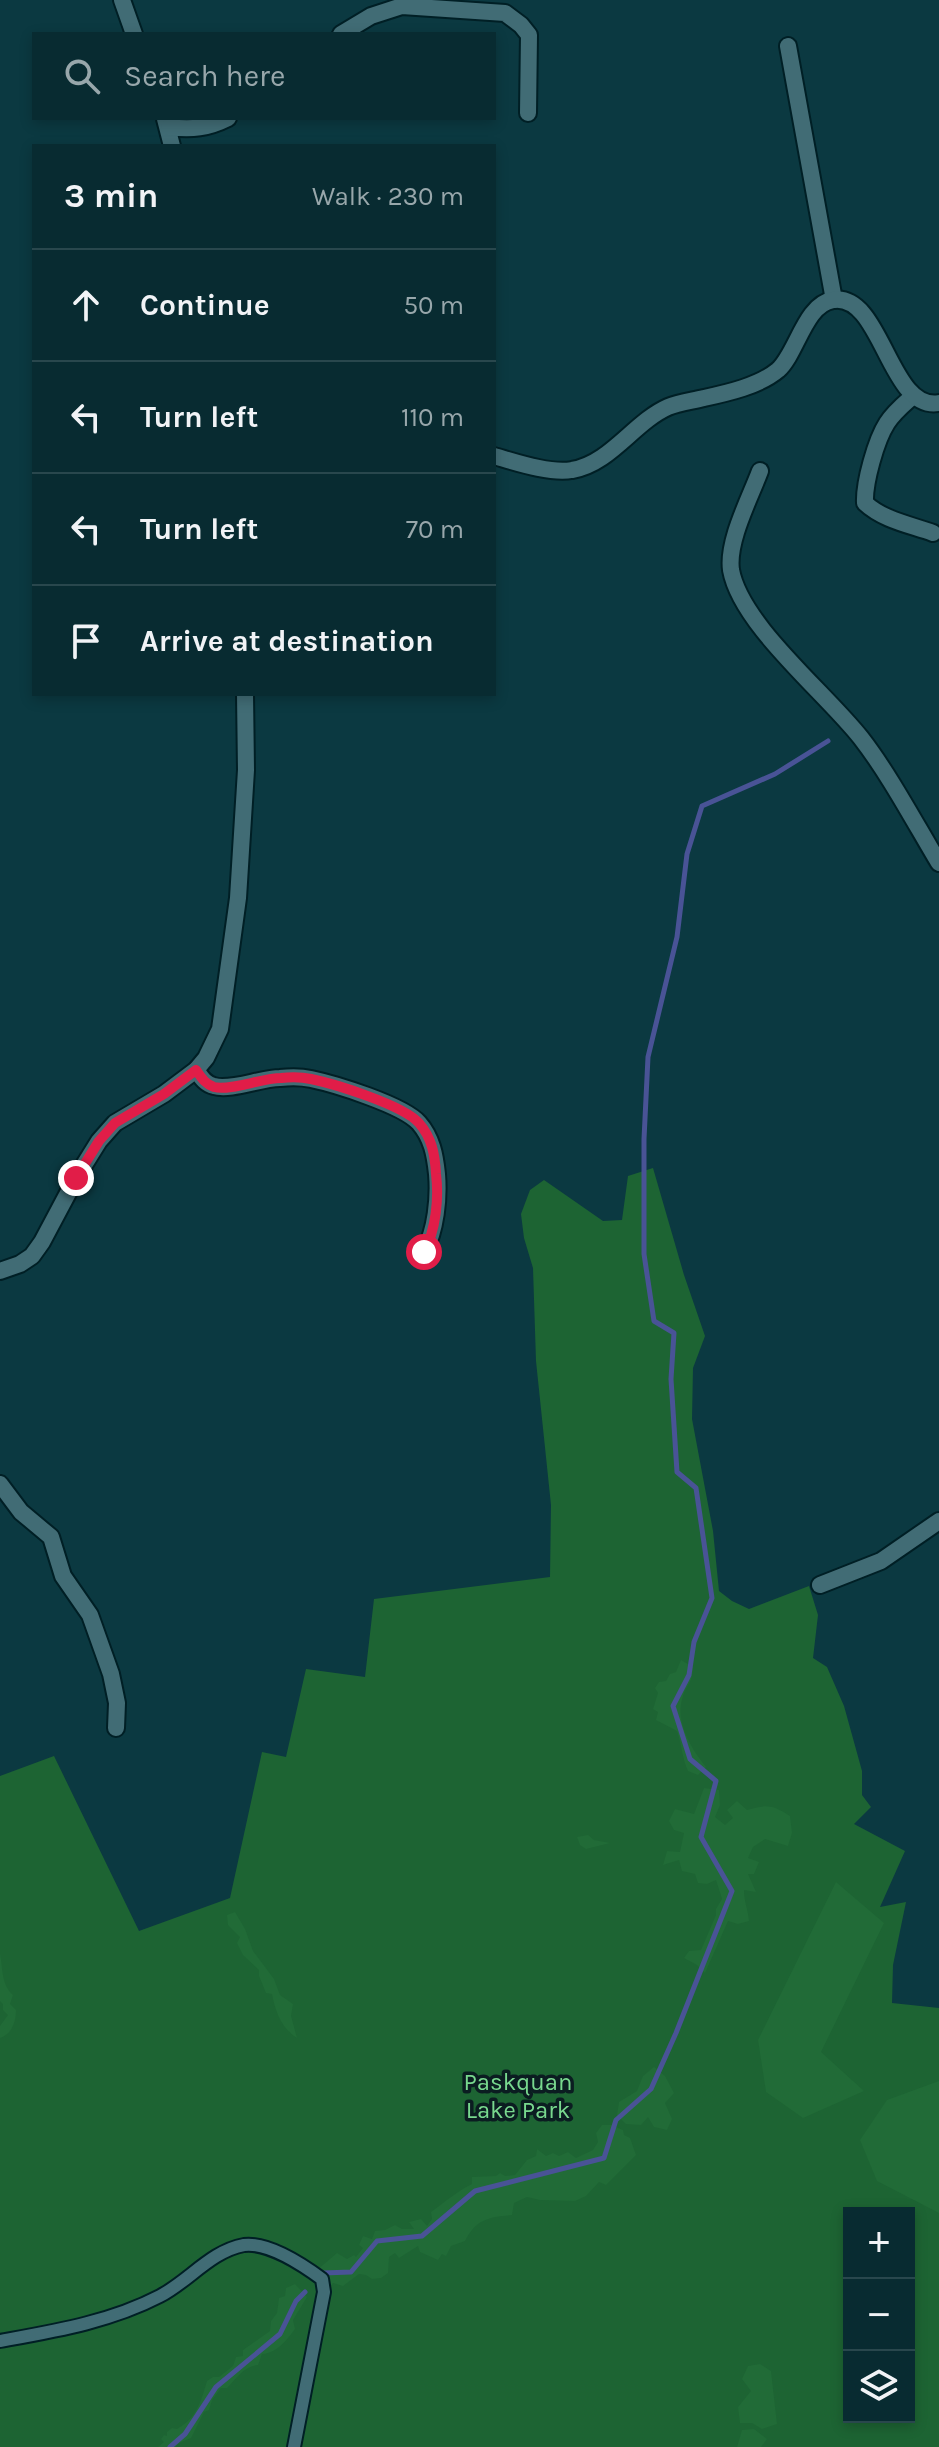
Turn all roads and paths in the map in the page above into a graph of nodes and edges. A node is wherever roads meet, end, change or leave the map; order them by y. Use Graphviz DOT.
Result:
graph roads {
  1 [pos="122,0"];
  2 [pos="133,32"];
  3 [pos="344,32"];
  4 [pos="788,46"];
  5 [pos="528,113"];
  6 [pos="224,120"];
  7 [pos="167,123"];
  8 [pos="172,144"];
  9 [pos="834,300"];
  10 [pos="913,396"];
  11 [pos="939,403"];
  12 [pos="496,457"];
  13 [pos="760,471"];
  14 [pos="933,533"];
  15 [pos="245,696"];
  16 [pos="939,863"];
  17 [pos="196,1070"];
  18 [pos="424,1252"];
  19 [pos="0,1271"];
  20 [pos="0,1484"];
  21 [pos="939,1521"];
  22 [pos="820,1585"];
  23 [pos="116,1728"];
  24 [pos="0,2341"];
  25 [pos="294,2447"];
  1 -- 2 [label="street"];
  3 -- 5 [label="street"];
  4 -- 9 [label="street"];
  6 -- 7 [label="street"];
  7 -- 8 [label="street"];
  9 -- 10 [label="street"];
  9 -- 12 [label="street"];
  10 -- 11 [label="street"];
  10 -- 14 [label="street"];
  13 -- 16 [label="street"];
  15 -- 17 [label="street"];
  17 -- 18 [label="street"];
  17 -- 19 [label="street"];
  20 -- 23 [label="street"];
  21 -- 22 [label="street"];
  24 -- 25 [label="street"];
}
